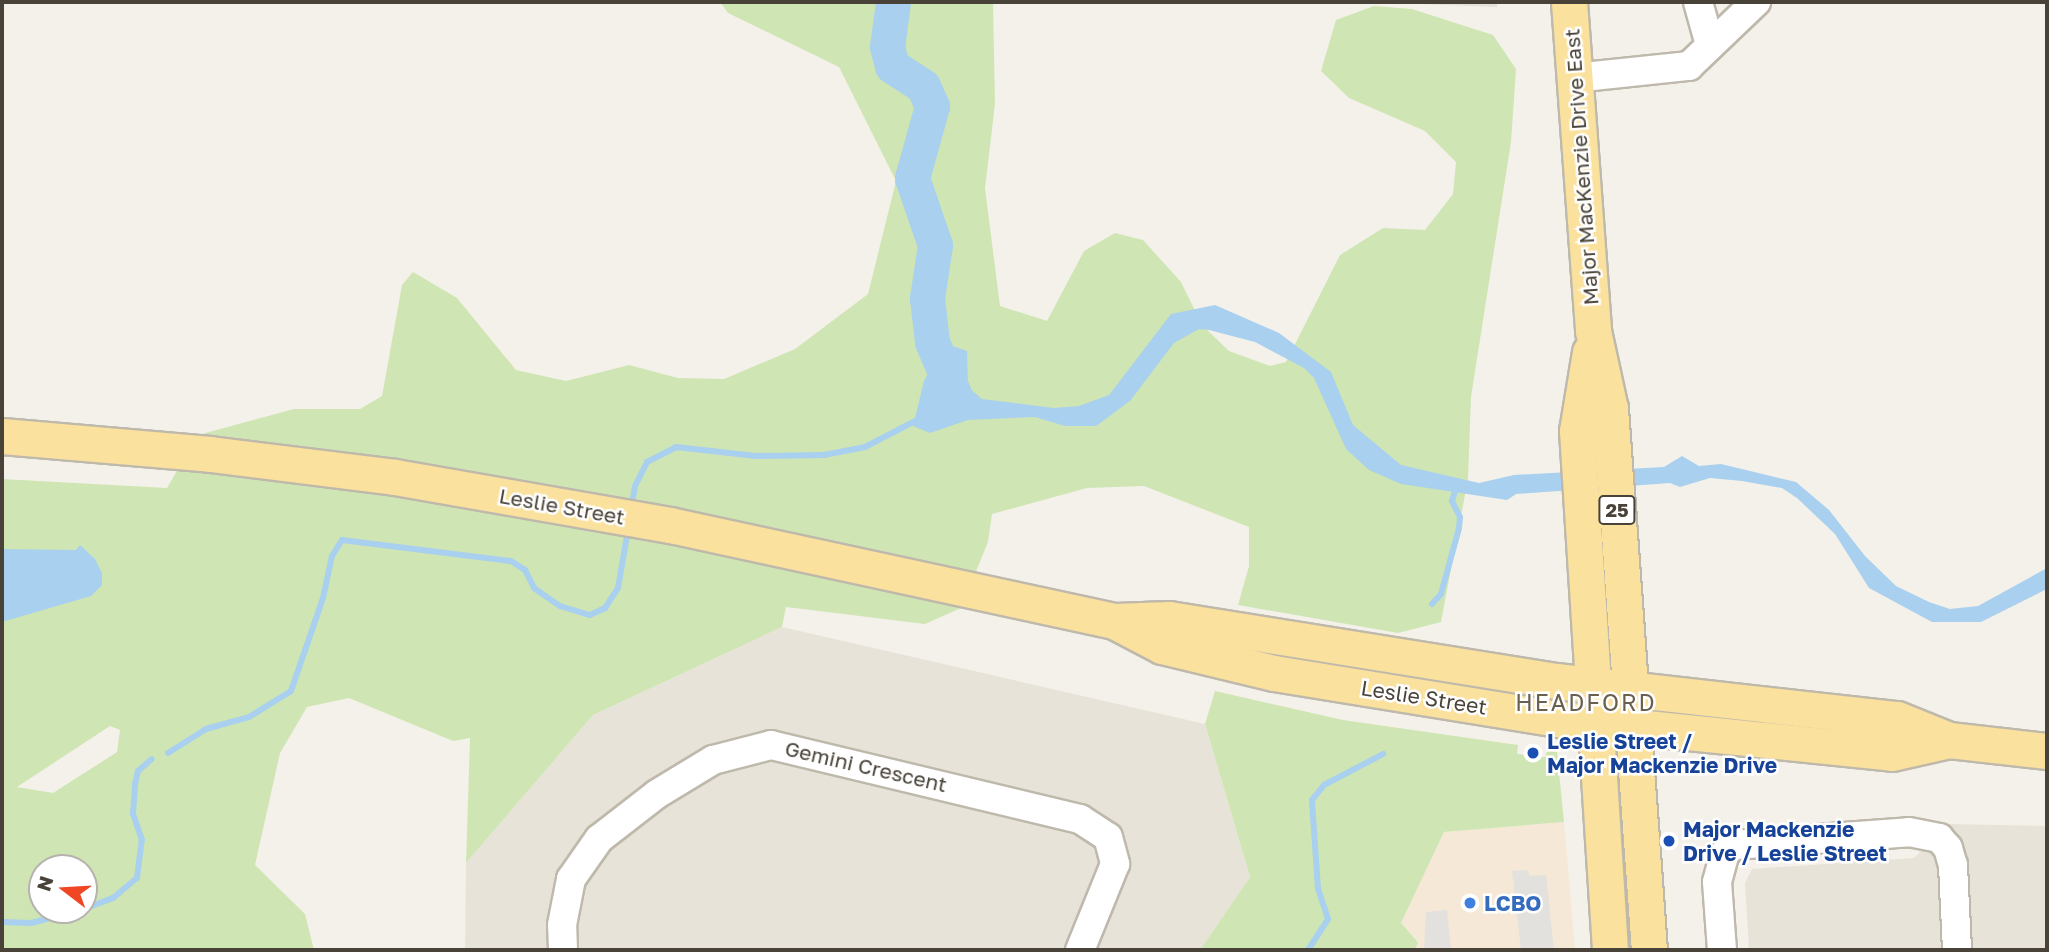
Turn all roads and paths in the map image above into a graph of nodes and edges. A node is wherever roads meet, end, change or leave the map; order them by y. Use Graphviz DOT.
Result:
graph roads {
  1 [pos="1569,2"];
  2 [pos="1698,2"];
  3 [pos="1756,2"];
  4 [pos="1710,46"];
  5 [pos="1574,78"];
  6 [pos="1593,331"];
  7 [pos="2,436"];
  8 [pos="1115,621"];
  9 [pos="1592,685"];
  10 [pos="1631,689"];
  11 [pos="1596,724"];
  12 [pos="1634,727"];
  13 [pos="1949,740"];
  14 [pos="2047,751"];
  15 [pos="563,950"];
  16 [pos="1080,950"];
  17 [pos="1610,950"];
  18 [pos="1649,950"];
  19 [pos="1722,950"];
  20 [pos="1957,950"];
  1 -- 5 [label="main road, Major MacKenzie Drive East / 25"];
  2 -- 4 [label="street"];
  3 -- 4 [label="street"];
  4 -- 5 [label="street"];
  5 -- 6 [label="main road, Major MacKenzie Drive East / 25"];
  6 -- 9 [label="main road, Major MacKenzie Drive East / 25"];
  6 -- 10 [label="main road, Major MacKenzie Drive East / 25"];
  7 -- 8 [label="main road, Leslie Street"];
  8 -- 9 [label="main road, Leslie Street"];
  8 -- 11 [label="main road, Leslie Street"];
  9 -- 10 [label="main road, Leslie Street"];
  9 -- 11 [label="main road, Major MacKenzie Drive East / 25"];
  10 -- 12 [label="main road, Major MacKenzie Drive East / 25"];
  10 -- 13 [label="main road, Leslie Street"];
  11 -- 12 [label="main road, Leslie Street"];
  11 -- 17 [label="main road, Major MacKenzie Drive East / 25"];
  12 -- 13 [label="main road, Leslie Street"];
  12 -- 18 [label="main road, Major MacKenzie Drive East / 25"];
  13 -- 14 [label="main road, Leslie Street"];
  15 -- 16 [label="street, Gemini Crescent"];
  19 -- 20 [label="street"];
}
